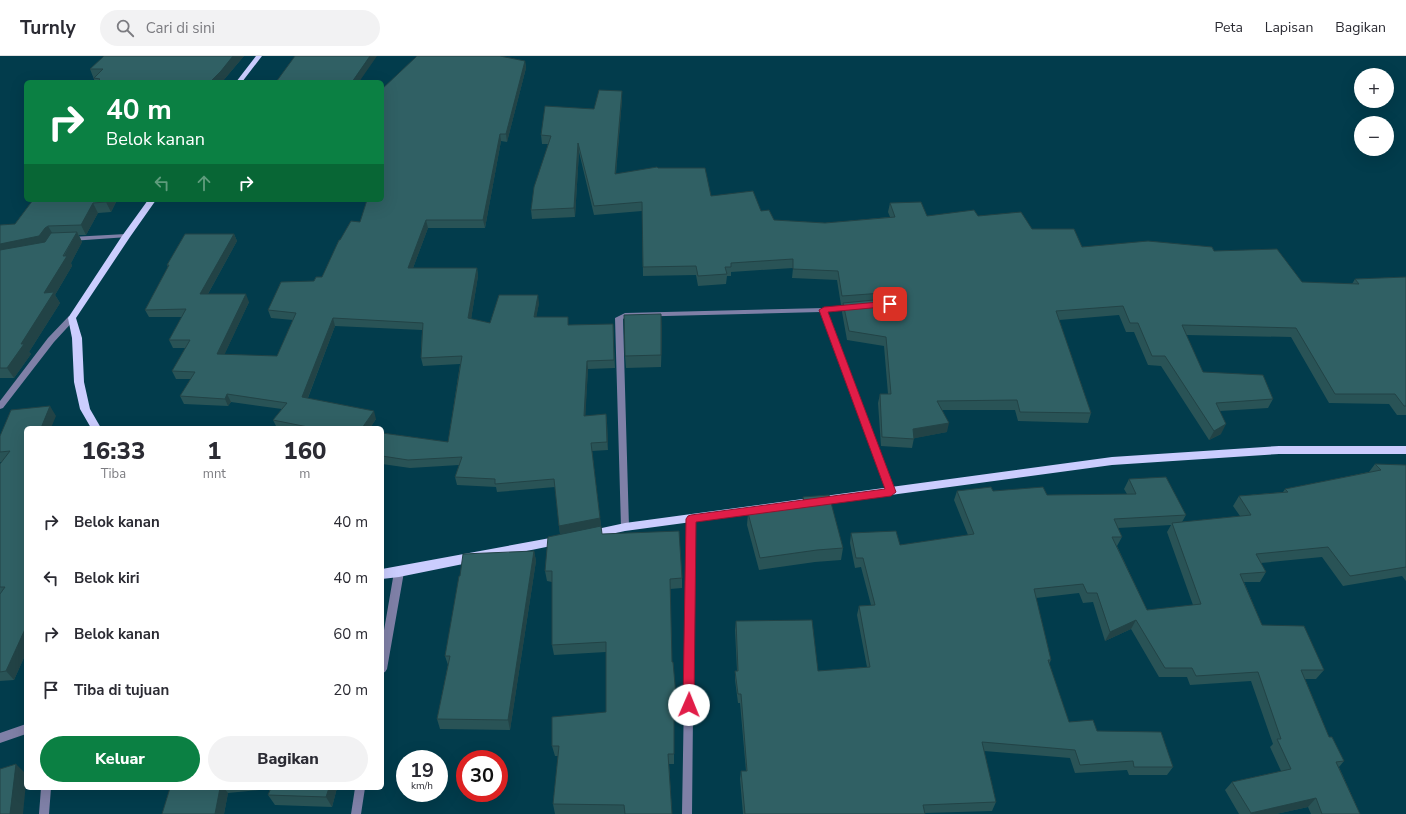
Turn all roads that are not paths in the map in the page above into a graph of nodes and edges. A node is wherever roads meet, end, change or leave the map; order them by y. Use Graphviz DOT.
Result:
graph roads {
  1 [pos="258,56"];
  2 [pos="241,80"];
  3 [pos="151,202"];
  4 [pos="126,236"];
  5 [pos="61,240"];
  6 [pos="861,306"];
  7 [pos="824,310"];
  8 [pos="72,318"];
  9 [pos="0,406"];
  10 [pos="95,426"];
  11 [pos="1406,450"];
  12 [pos="891,492"];
  13 [pos="691,519"];
  14 [pos="624,527"];
  15 [pos="400,572"];
  16 [pos="384,574"];
  17 [pos="384,658"];
  18 [pos="24,730"];
  19 [pos="0,738"];
  20 [pos="46,790"];
  21 [pos="360,790"];
  22 [pos="44,814"];
  23 [pos="356,814"];
  24 [pos="687,814"];
  1 -- 2 [label="main road"];
  3 -- 4 [label="main road"];
  4 -- 5 [label="street"];
  4 -- 8 [label="main road"];
  6 -- 7 [label="street"];
  7 -- 12 [label="street"];
  7 -- 14 [label="street"];
  8 -- 9 [label="street"];
  8 -- 10 [label="main road"];
  11 -- 12 [label="main road"];
  12 -- 13 [label="main road"];
  13 -- 14 [label="main road"];
  13 -- 24 [label="street"];
  14 -- 15 [label="main road"];
  15 -- 16 [label="main road"];
  15 -- 17 [label="street"];
  18 -- 19 [label="street"];
  20 -- 22 [label="street"];
  21 -- 23 [label="street"];
}
